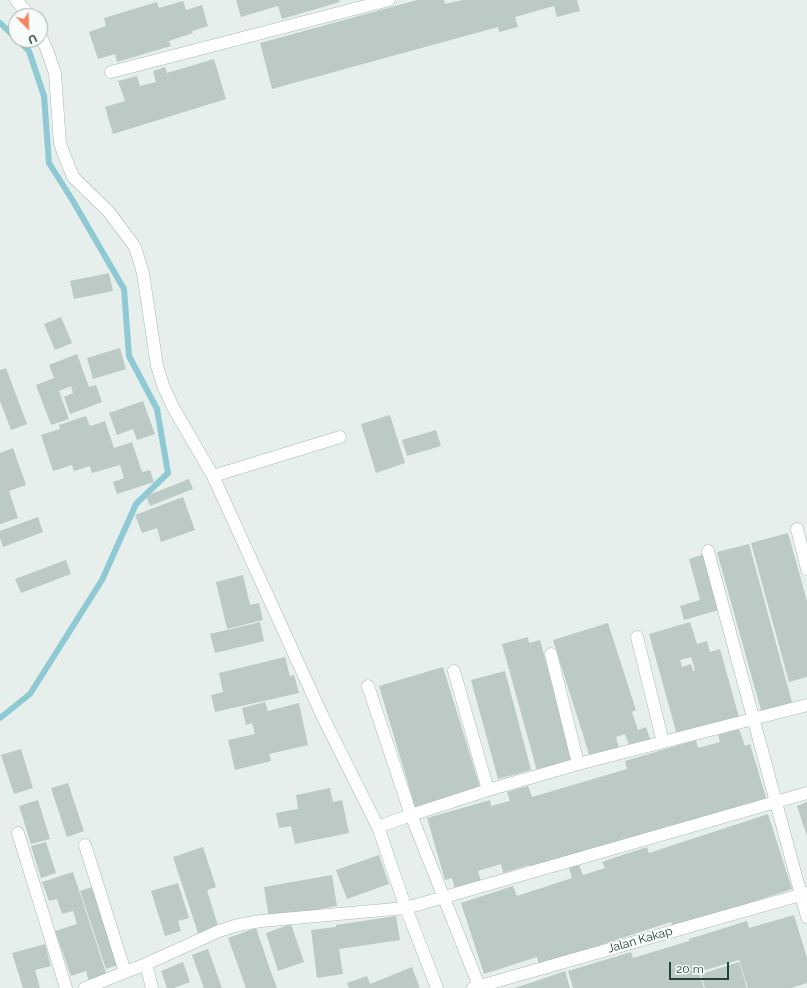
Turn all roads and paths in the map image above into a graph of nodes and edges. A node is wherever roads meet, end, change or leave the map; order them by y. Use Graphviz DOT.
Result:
graph roads {
  1 [pos="16,0"];
  2 [pos="389,0"];
  3 [pos="23,8"];
  4 [pos="46,48"];
  5 [pos="111,72"];
  6 [pos="340,437"];
  7 [pos="213,476"];
  8 [pos="797,529"];
  9 [pos="708,551"];
  10 [pos="807,569"];
  11 [pos="637,637"];
  12 [pos="551,654"];
  13 [pos="454,671"];
  14 [pos="368,686"];
  15 [pos="807,705"];
  16 [pos="753,719"];
  17 [pos="662,742"];
  18 [pos="578,764"];
  19 [pos="488,790"];
  20 [pos="807,793"];
  21 [pos="776,802"];
  22 [pos="411,815"];
  23 [pos="378,827"];
  24 [pos="18,833"];
  25 [pos="85,845"];
  26 [pos="804,893"];
  27 [pos="444,898"];
  28 [pos="406,908"];
  29 [pos="807,917"];
  30 [pos="146,964"];
  31 [pos="126,972"];
  32 [pos="476,987"];
  33 [pos="66,988"];
  34 [pos="85,988"];
  35 [pos="152,988"];
  36 [pos="437,988"];
  1 -- 3 [label="street"];
  2 -- 5 [label="street"];
  4 -- 7 [label="street"];
  6 -- 7 [label="street"];
  7 -- 23 [label="street"];
  8 -- 10 [label="street"];
  9 -- 16 [label="street"];
  11 -- 17 [label="street"];
  12 -- 18 [label="street"];
  13 -- 19 [label="street"];
  14 -- 22 [label="street"];
  15 -- 16 [label="street"];
  16 -- 17 [label="street"];
  16 -- 21 [label="street"];
  17 -- 18 [label="street"];
  18 -- 19 [label="street"];
  19 -- 22 [label="street"];
  20 -- 21 [label="street"];
  21 -- 26 [label="street"];
  21 -- 27 [label="street"];
  22 -- 23 [label="street"];
  22 -- 27 [label="street"];
  23 -- 28 [label="street"];
  24 -- 33 [label="street"];
  25 -- 31 [label="street"];
  26 -- 29 [label="street"];
  26 -- 32 [label="street, Jalan Kakap"];
  27 -- 28 [label="street"];
  27 -- 32 [label="street"];
  28 -- 30 [label="street"];
  28 -- 36 [label="street"];
  30 -- 31 [label="street"];
  30 -- 35 [label="street"];
  31 -- 34 [label="street"];
}
